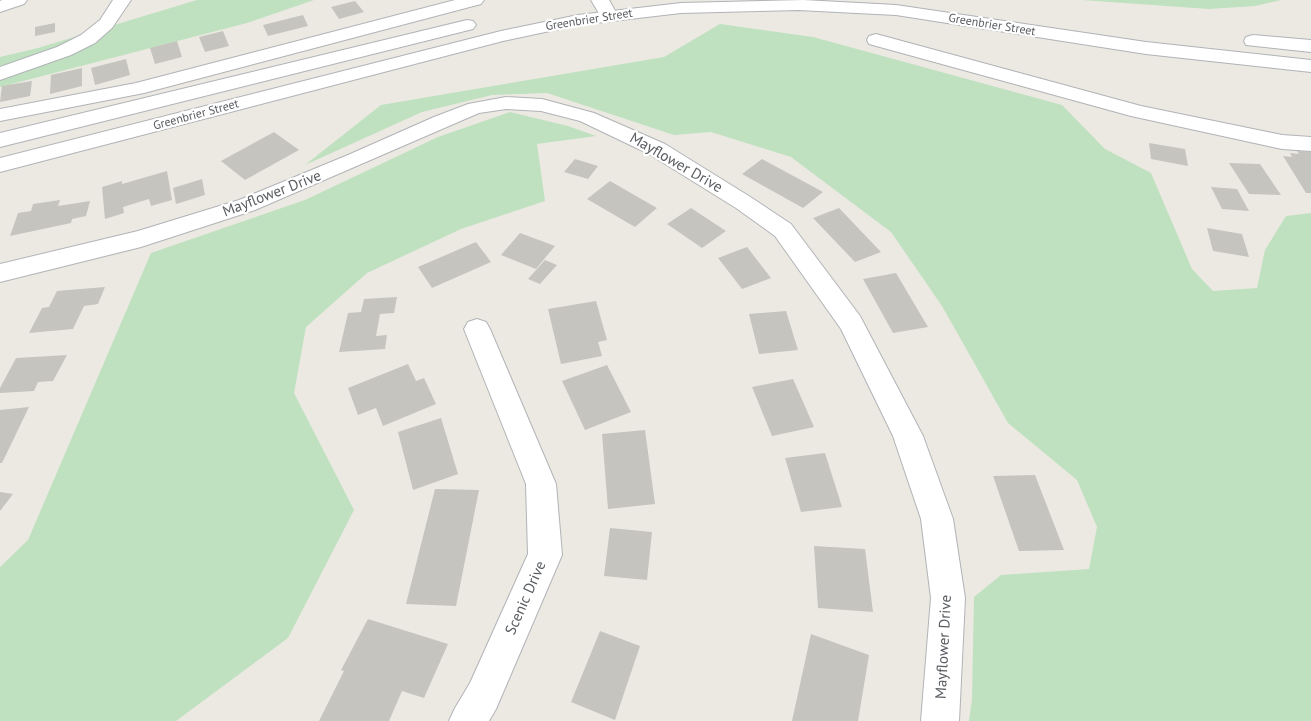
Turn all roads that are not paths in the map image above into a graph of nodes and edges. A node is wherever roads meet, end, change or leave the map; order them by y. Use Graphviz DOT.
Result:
graph roads {
  1 [pos="18,0"];
  2 [pos="122,0"];
  3 [pos="475,0"];
  4 [pos="593,0"];
  5 [pos="939,0"];
  6 [pos="565,4"];
  7 [pos="0,7"];
  8 [pos="604,8"];
  9 [pos="1028,13"];
  10 [pos="485,21"];
  11 [pos="876,40"];
  12 [pos="1240,40"];
  13 [pos="1311,46"];
  14 [pos="1311,66"];
  15 [pos="0,74"];
  16 [pos="0,115"];
  17 [pos="0,140"];
  18 [pos="1311,144"];
  19 [pos="0,165"];
  20 [pos="0,273"];
  21 [pos="477,329"];
  22 [pos="468,721"];
  23 [pos="940,721"];
  1 -- 7 [label="street"];
  2 -- 15 [label="street"];
  3 -- 16 [label="street"];
  4 -- 6 [label="street, Greenbrier Street"];
  5 -- 9 [label="street, Greenbrier Street"];
  8 -- 14 [label="street, Greenbrier Street"];
  8 -- 19 [label="street, Greenbrier Street"];
  10 -- 17 [label="street, Greenbrier Street"];
  11 -- 18 [label="street"];
  12 -- 13 [label="street"];
  20 -- 23 [label="street, Mayflower Drive"];
  21 -- 22 [label="street, Scenic Drive"];
}
